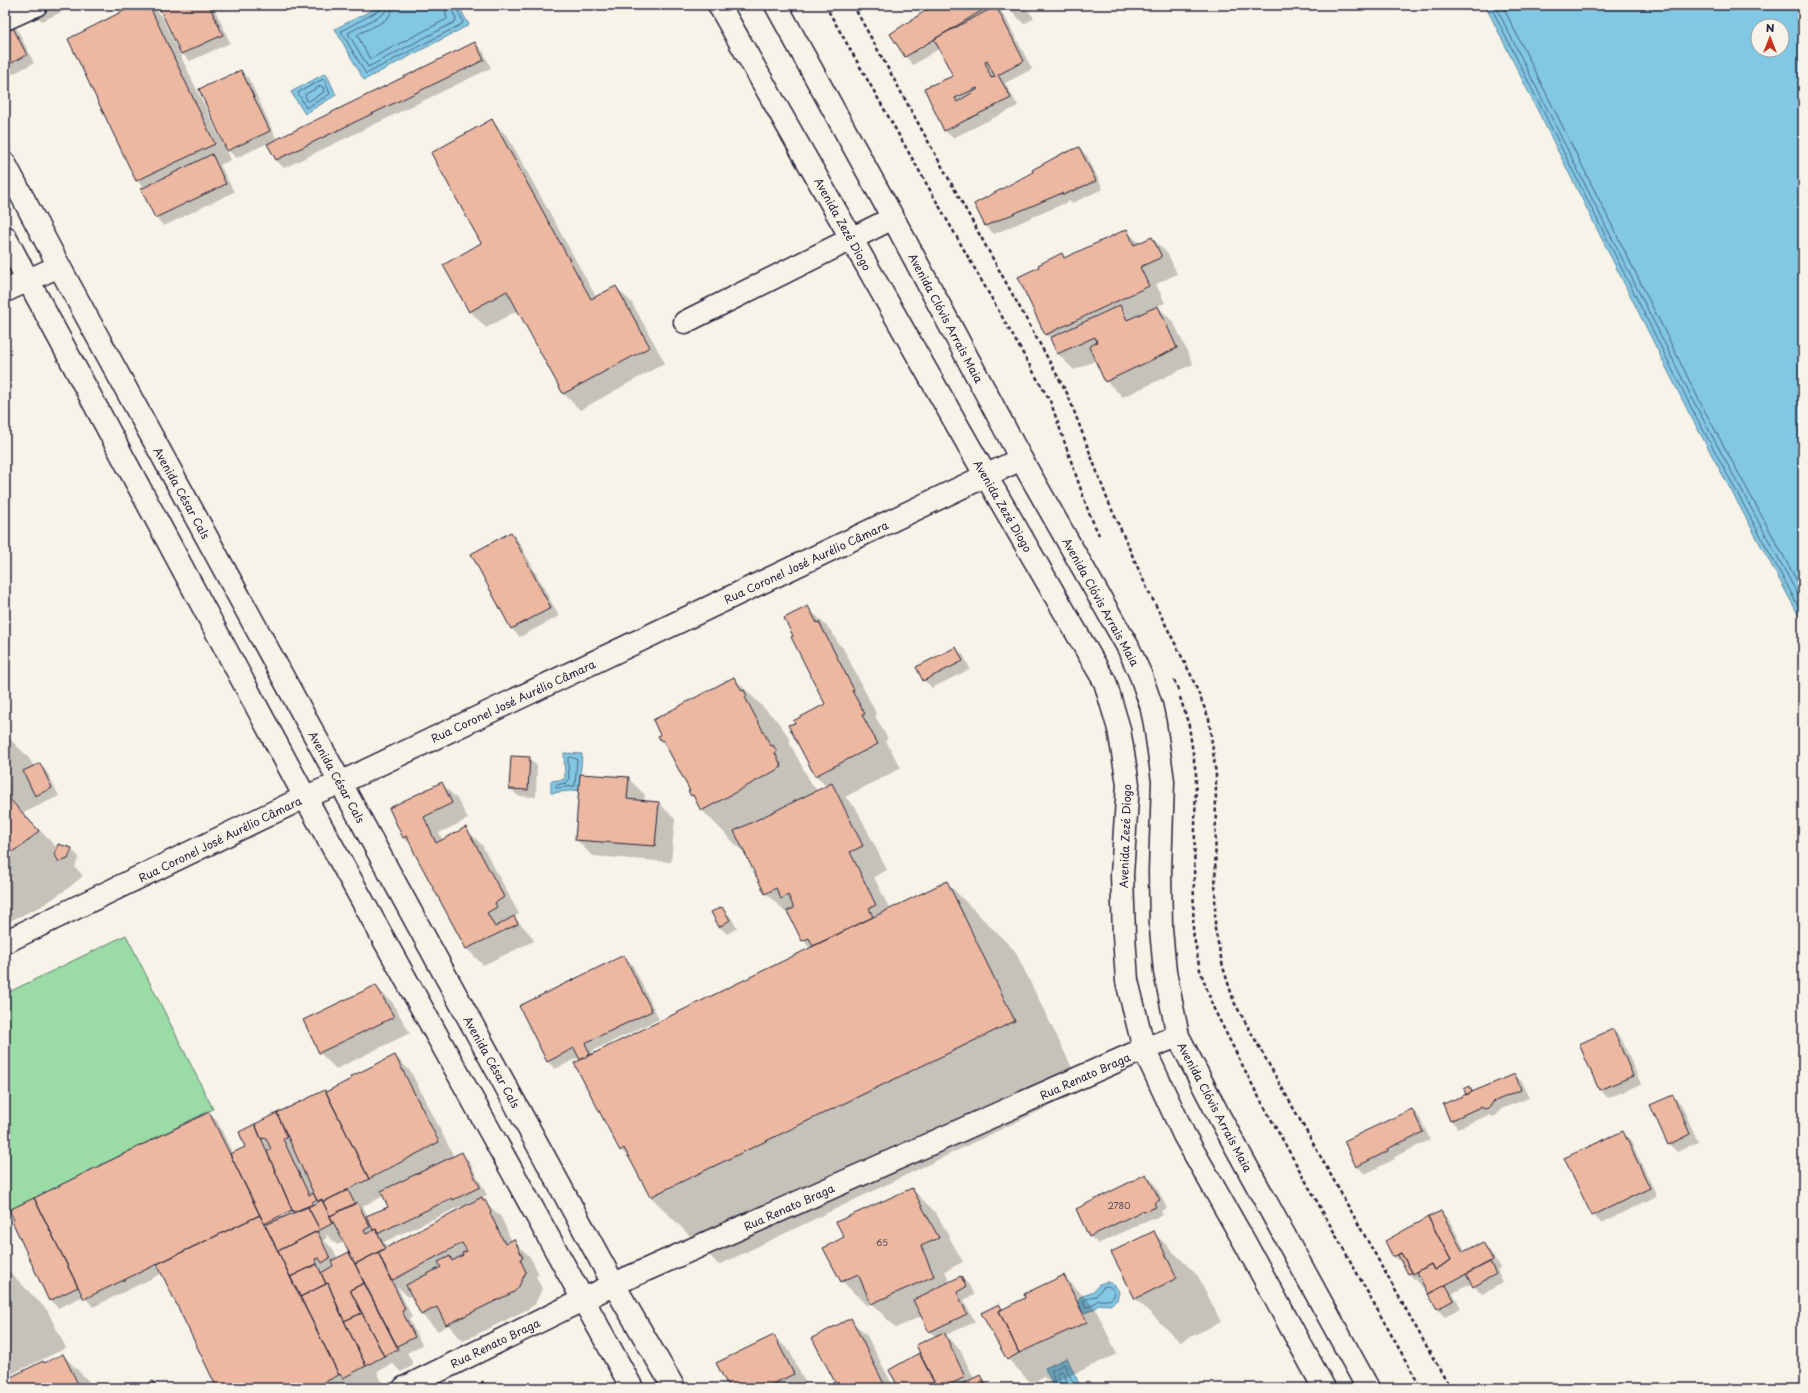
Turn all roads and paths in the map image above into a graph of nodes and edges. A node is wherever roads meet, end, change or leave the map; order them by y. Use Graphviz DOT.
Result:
graph roads {
  1 [pos="36,5"];
  2 [pos="719,5"];
  3 [pos="776,5"];
  4 [pos="5,19"];
  5 [pos="5,164"];
  6 [pos="893,218"];
  7 [pos="5,237"];
  8 [pos="851,239"];
  9 [pos="59,266"];
  10 [pos="28,279"];
  11 [pos="5,290"];
  12 [pos="685,322"];
  13 [pos="1020,459"];
  14 [pos="986,476"];
  15 [pos="340,783"];
  16 [pos="305,797"];
  17 [pos="5,942"];
  18 [pos="1178,1036"];
  19 [pos="1144,1049"];
  20 [pos="614,1285"];
  21 [pos="583,1299"];
  22 [pos="404,1388"];
  23 [pos="632,1388"];
  24 [pos="674,1388"];
  25 [pos="1324,1388"];
  26 [pos="1368,1388"];
  1 -- 4 [label="main road"];
  2 -- 8 [label="main road, Avenida Zezé Diogo"];
  3 -- 6 [label="main road, Avenida Clóvis Arrais Maia"];
  5 -- 9 [label="main road, Avenida César Cals"];
  6 -- 8 [label="main road"];
  6 -- 13 [label="main road, Avenida Clóvis Arrais Maia"];
  7 -- 10 [label="main road"];
  8 -- 12 [label="main road"];
  8 -- 14 [label="main road, Avenida Zezé Diogo"];
  9 -- 10 [label="main road"];
  9 -- 15 [label="main road, Avenida César Cals"];
  10 -- 11 [label="main road"];
  10 -- 16 [label="main road"];
  13 -- 14 [label="main road, Rua Coronel José Aurélio Câmara"];
  13 -- 18 [label="main road, Avenida Clóvis Arrais Maia"];
  14 -- 15 [label="main road, Rua Coronel José Aurélio Câmara"];
  14 -- 19 [label="main road, Avenida Zezé Diogo"];
  15 -- 16 [label="main road, Rua Coronel José Aurélio Câmara"];
  15 -- 20 [label="main road, Avenida César Cals"];
  16 -- 17 [label="main road, Rua Coronel José Aurélio Câmara"];
  16 -- 21 [label="main road"];
  18 -- 19 [label="main road, Rua Renato Braga"];
  18 -- 26 [label="main road, Avenida Clóvis Arrais Maia"];
  19 -- 20 [label="main road, Rua Renato Braga"];
  19 -- 25 [label="main road"];
  20 -- 21 [label="main road, Rua Renato Braga"];
  20 -- 24 [label="main road, Avenida César Cals"];
  21 -- 22 [label="main road, Rua Renato Braga"];
  21 -- 23 [label="main road"];
}
